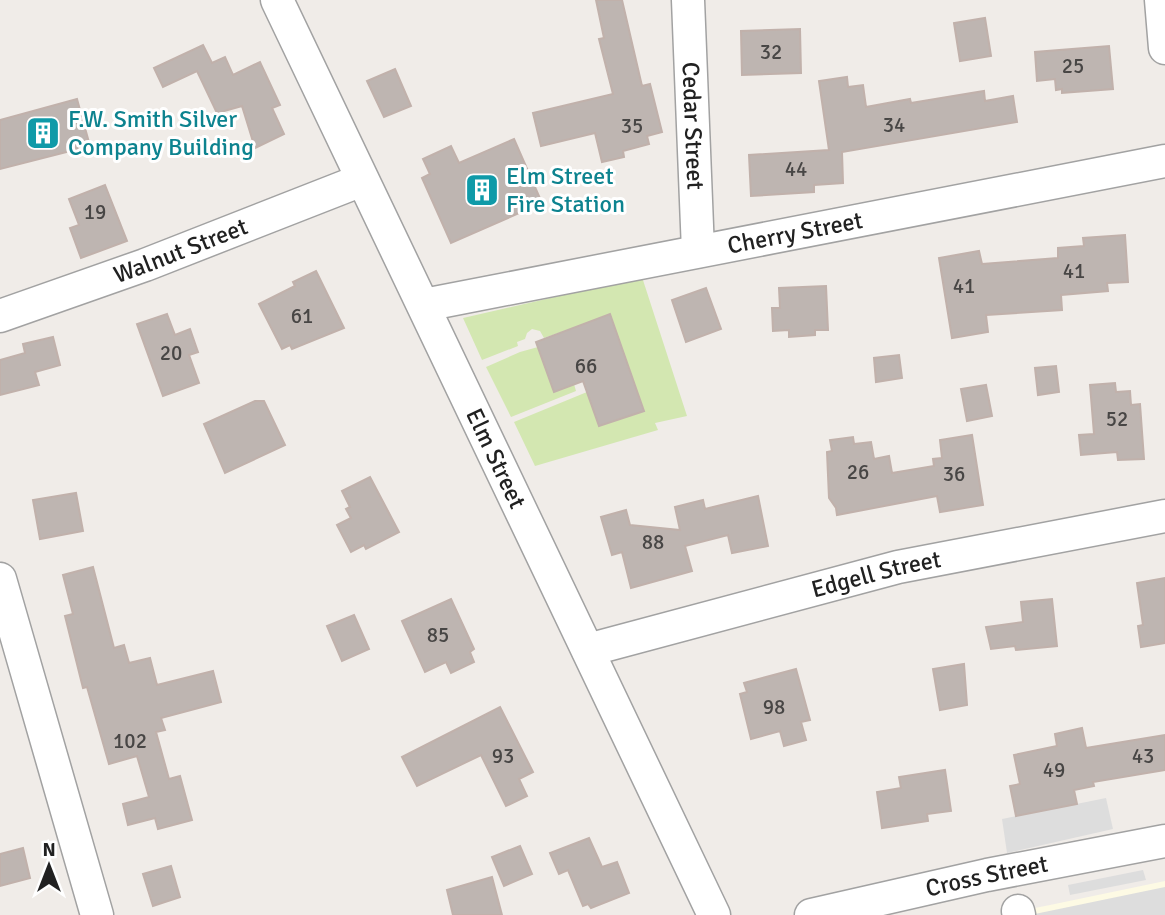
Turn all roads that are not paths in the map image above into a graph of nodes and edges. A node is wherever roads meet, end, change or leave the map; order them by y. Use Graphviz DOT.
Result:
graph roads {
  1 [pos="278,0"];
  2 [pos="688,0"];
  3 [pos="1161,0"];
  4 [pos="1165,48"];
  5 [pos="1165,161"];
  6 [pos="362,180"];
  7 [pos="698,251"];
  8 [pos="424,305"];
  9 [pos="0,316"];
  10 [pos="1165,516"];
  11 [pos="0,579"];
  12 [pos="589,650"];
  13 [pos="1165,841"];
  14 [pos="97,915"];
  15 [pos="714,915"];
  16 [pos="811,915"];
  1 -- 6 [label="street, Elm Street"];
  2 -- 7 [label="street, Cedar Street"];
  3 -- 4 [label="street"];
  5 -- 7 [label="street, Cherry Street"];
  6 -- 8 [label="street, Elm Street"];
  6 -- 9 [label="street, Walnut Street"];
  7 -- 8 [label="street, Cherry Street"];
  8 -- 12 [label="street, Elm Street"];
  10 -- 12 [label="street, Edgell Street"];
  11 -- 14 [label="street"];
  12 -- 15 [label="street, Elm Street"];
  13 -- 16 [label="street, Cross Street"];
}
